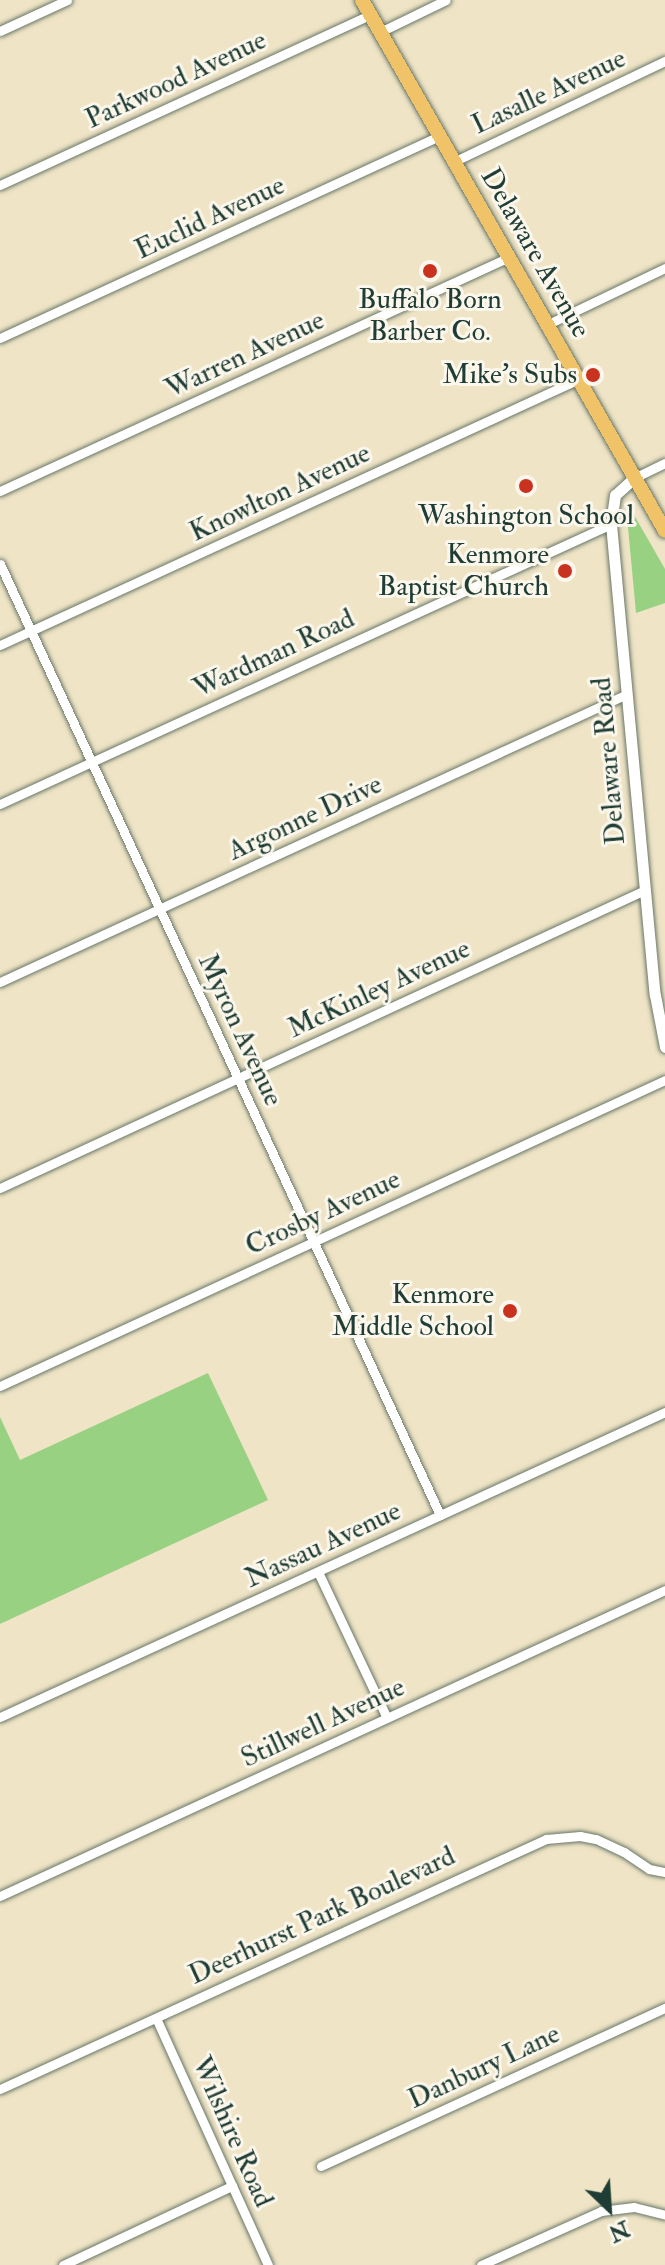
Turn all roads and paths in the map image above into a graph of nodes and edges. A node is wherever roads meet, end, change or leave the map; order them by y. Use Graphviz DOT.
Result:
graph roads {
  1 [pos="67,0"];
  2 [pos="362,0"];
  3 [pos="446,0"];
  4 [pos="370,15"];
  5 [pos="0,31"];
  6 [pos="380,32"];
  7 [pos="665,61"];
  8 [pos="438,137"];
  9 [pos="453,162"];
  10 [pos="0,185"];
  11 [pos="507,258"];
  12 [pos="665,268"];
  13 [pos="546,325"];
  14 [pos="0,338"];
  15 [pos="577,380"];
  16 [pos="665,463"];
  17 [pos="634,478"];
  18 [pos="0,491"];
  19 [pos="611,524"];
  20 [pos="665,531"];
  21 [pos="0,564"];
  22 [pos="31,631"];
  23 [pos="0,645"];
  24 [pos="627,694"];
  25 [pos="92,762"];
  26 [pos="0,804"];
  27 [pos="645,890"];
  28 [pos="160,909"];
  29 [pos="0,982"];
  30 [pos="661,1003"];
  31 [pos="665,1047"];
  32 [pos="239,1079"];
  33 [pos="665,1080"];
  34 [pos="0,1188"];
  35 [pos="314,1242"];
  36 [pos="0,1386"];
  37 [pos="665,1412"];
  38 [pos="440,1515"];
  39 [pos="318,1572"];
  40 [pos="665,1590"];
  41 [pos="0,1717"];
  42 [pos="387,1718"];
  43 [pos="665,1872"];
  44 [pos="0,1896"];
  45 [pos="665,2008"];
  46 [pos="156,2018"];
  47 [pos="0,2089"];
  48 [pos="321,2166"];
  49 [pos="232,2186"];
  50 [pos="665,2215"];
  51 [pos="63,2265"];
  52 [pos="268,2265"];
  53 [pos="481,2265"];
  1 -- 5 [label="street"];
  2 -- 4 [label="main road, Delaware Avenue"];
  3 -- 6 [label="street"];
  4 -- 6 [label="main road, Delaware Avenue"];
  4 -- 10 [label="street, Parkwood Avenue"];
  6 -- 8 [label="main road, Delaware Avenue"];
  7 -- 9 [label="street, Lasalle Avenue"];
  8 -- 9 [label="main road, Delaware Avenue"];
  8 -- 14 [label="street, Euclid Avenue"];
  9 -- 11 [label="main road, Delaware Avenue"];
  11 -- 13 [label="main road, Delaware Avenue"];
  11 -- 18 [label="street, Warren Avenue"];
  12 -- 13 [label="street"];
  13 -- 15 [label="main road, Delaware Avenue"];
  15 -- 17 [label="main road, Delaware Avenue"];
  15 -- 22 [label="street, Knowlton Avenue"];
  16 -- 17 [label="street"];
  17 -- 19 [label="street, Delaware Road"];
  17 -- 20 [label="main road, Delaware Avenue"];
  19 -- 24 [label="street, Delaware Road"];
  19 -- 25 [label="street, Wardman Road"];
  21 -- 22 [label="street, Myron Avenue"];
  22 -- 23 [label="street, Knowlton Avenue"];
  22 -- 25 [label="street, Myron Avenue"];
  24 -- 27 [label="street, Delaware Road"];
  24 -- 28 [label="street, Argonne Drive"];
  25 -- 26 [label="street, Wardman Road"];
  25 -- 28 [label="street, Myron Avenue"];
  27 -- 30 [label="street, Delaware Road"];
  27 -- 32 [label="street, McKinley Avenue"];
  28 -- 29 [label="street, Argonne Drive"];
  28 -- 32 [label="street, Myron Avenue"];
  30 -- 31 [label="street, Delaware Road"];
  32 -- 34 [label="street, McKinley Avenue"];
  32 -- 35 [label="street, Myron Avenue"];
  33 -- 35 [label="street, Crosby Avenue"];
  35 -- 36 [label="street, Crosby Avenue"];
  35 -- 38 [label="street, Myron Avenue"];
  37 -- 38 [label="street, Nassau Avenue"];
  38 -- 39 [label="street, Nassau Avenue"];
  39 -- 41 [label="street, Nassau Avenue"];
  39 -- 42 [label="street"];
  40 -- 42 [label="street, Stillwell Avenue"];
  42 -- 44 [label="street, Stillwell Avenue"];
  43 -- 46 [label="street, Deerhurst Park Boulevard"];
  45 -- 48 [label="street, Danbury Lane"];
  46 -- 47 [label="street, Deerhurst Park Boulevard"];
  46 -- 49 [label="street, Wilshire Road"];
  49 -- 51 [label="street"];
  49 -- 52 [label="street, Wilshire Road"];
  50 -- 53 [label="street"];
}
